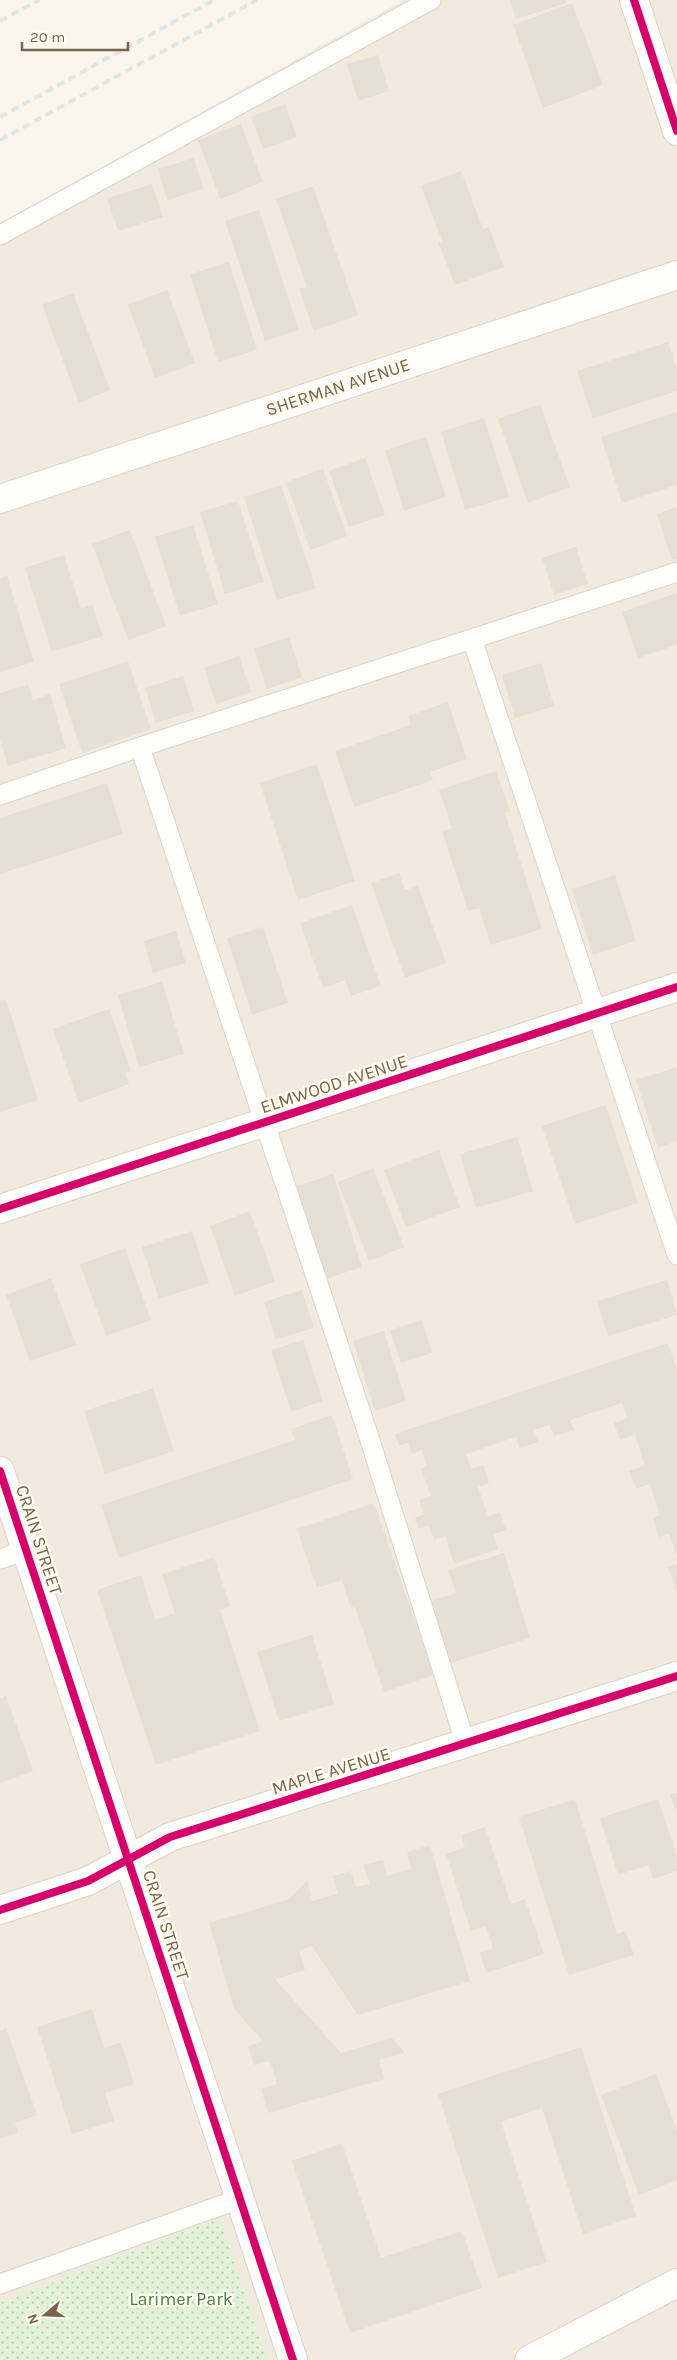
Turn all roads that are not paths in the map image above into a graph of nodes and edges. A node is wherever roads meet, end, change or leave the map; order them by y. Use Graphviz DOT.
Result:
graph roads {
  1 [pos="431,0"];
  2 [pos="634,0"];
  3 [pos="677,131"];
  4 [pos="0,235"];
  5 [pos="677,275"];
  6 [pos="0,499"];
  7 [pos="677,572"];
  8 [pos="472,639"];
  9 [pos="140,747"];
  10 [pos="0,795"];
  11 [pos="677,987"];
  12 [pos="597,1013"];
  13 [pos="264,1122"];
  14 [pos="0,1209"];
  15 [pos="677,1255"];
  16 [pos="0,1471"];
  17 [pos="26,1550"];
  18 [pos="0,1559"];
  19 [pos="677,1676"];
  20 [pos="466,1745"];
  21 [pos="129,1860"];
  22 [pos="0,1910"];
  23 [pos="239,2199"];
  24 [pos="677,2283"];
  25 [pos="0,2284"];
  26 [pos="292,2360"];
  27 [pos="529,2360"];
  1 -- 4 [label="lane"];
  2 -- 3 [label="street"];
  5 -- 6 [label="street, SHERMAN AVENUE"];
  7 -- 8 [label="lane"];
  8 -- 9 [label="lane"];
  8 -- 12 [label="lane"];
  9 -- 10 [label="lane"];
  9 -- 13 [label="lane"];
  11 -- 12 [label="street, ELMWOOD AVENUE"];
  12 -- 13 [label="street, ELMWOOD AVENUE"];
  12 -- 15 [label="lane"];
  13 -- 14 [label="street, ELMWOOD AVENUE"];
  13 -- 20 [label="lane"];
  16 -- 17 [label="street, CRAIN STREET"];
  17 -- 18 [label="lane"];
  17 -- 21 [label="street, CRAIN STREET"];
  19 -- 20 [label="street, MAPLE AVENUE"];
  20 -- 21 [label="street, MAPLE AVENUE"];
  21 -- 22 [label="street, MAPLE AVENUE"];
  21 -- 23 [label="street, CRAIN STREET"];
  23 -- 25 [label="lane"];
  23 -- 26 [label="street, CRAIN STREET"];
  24 -- 27 [label="street"];
}
